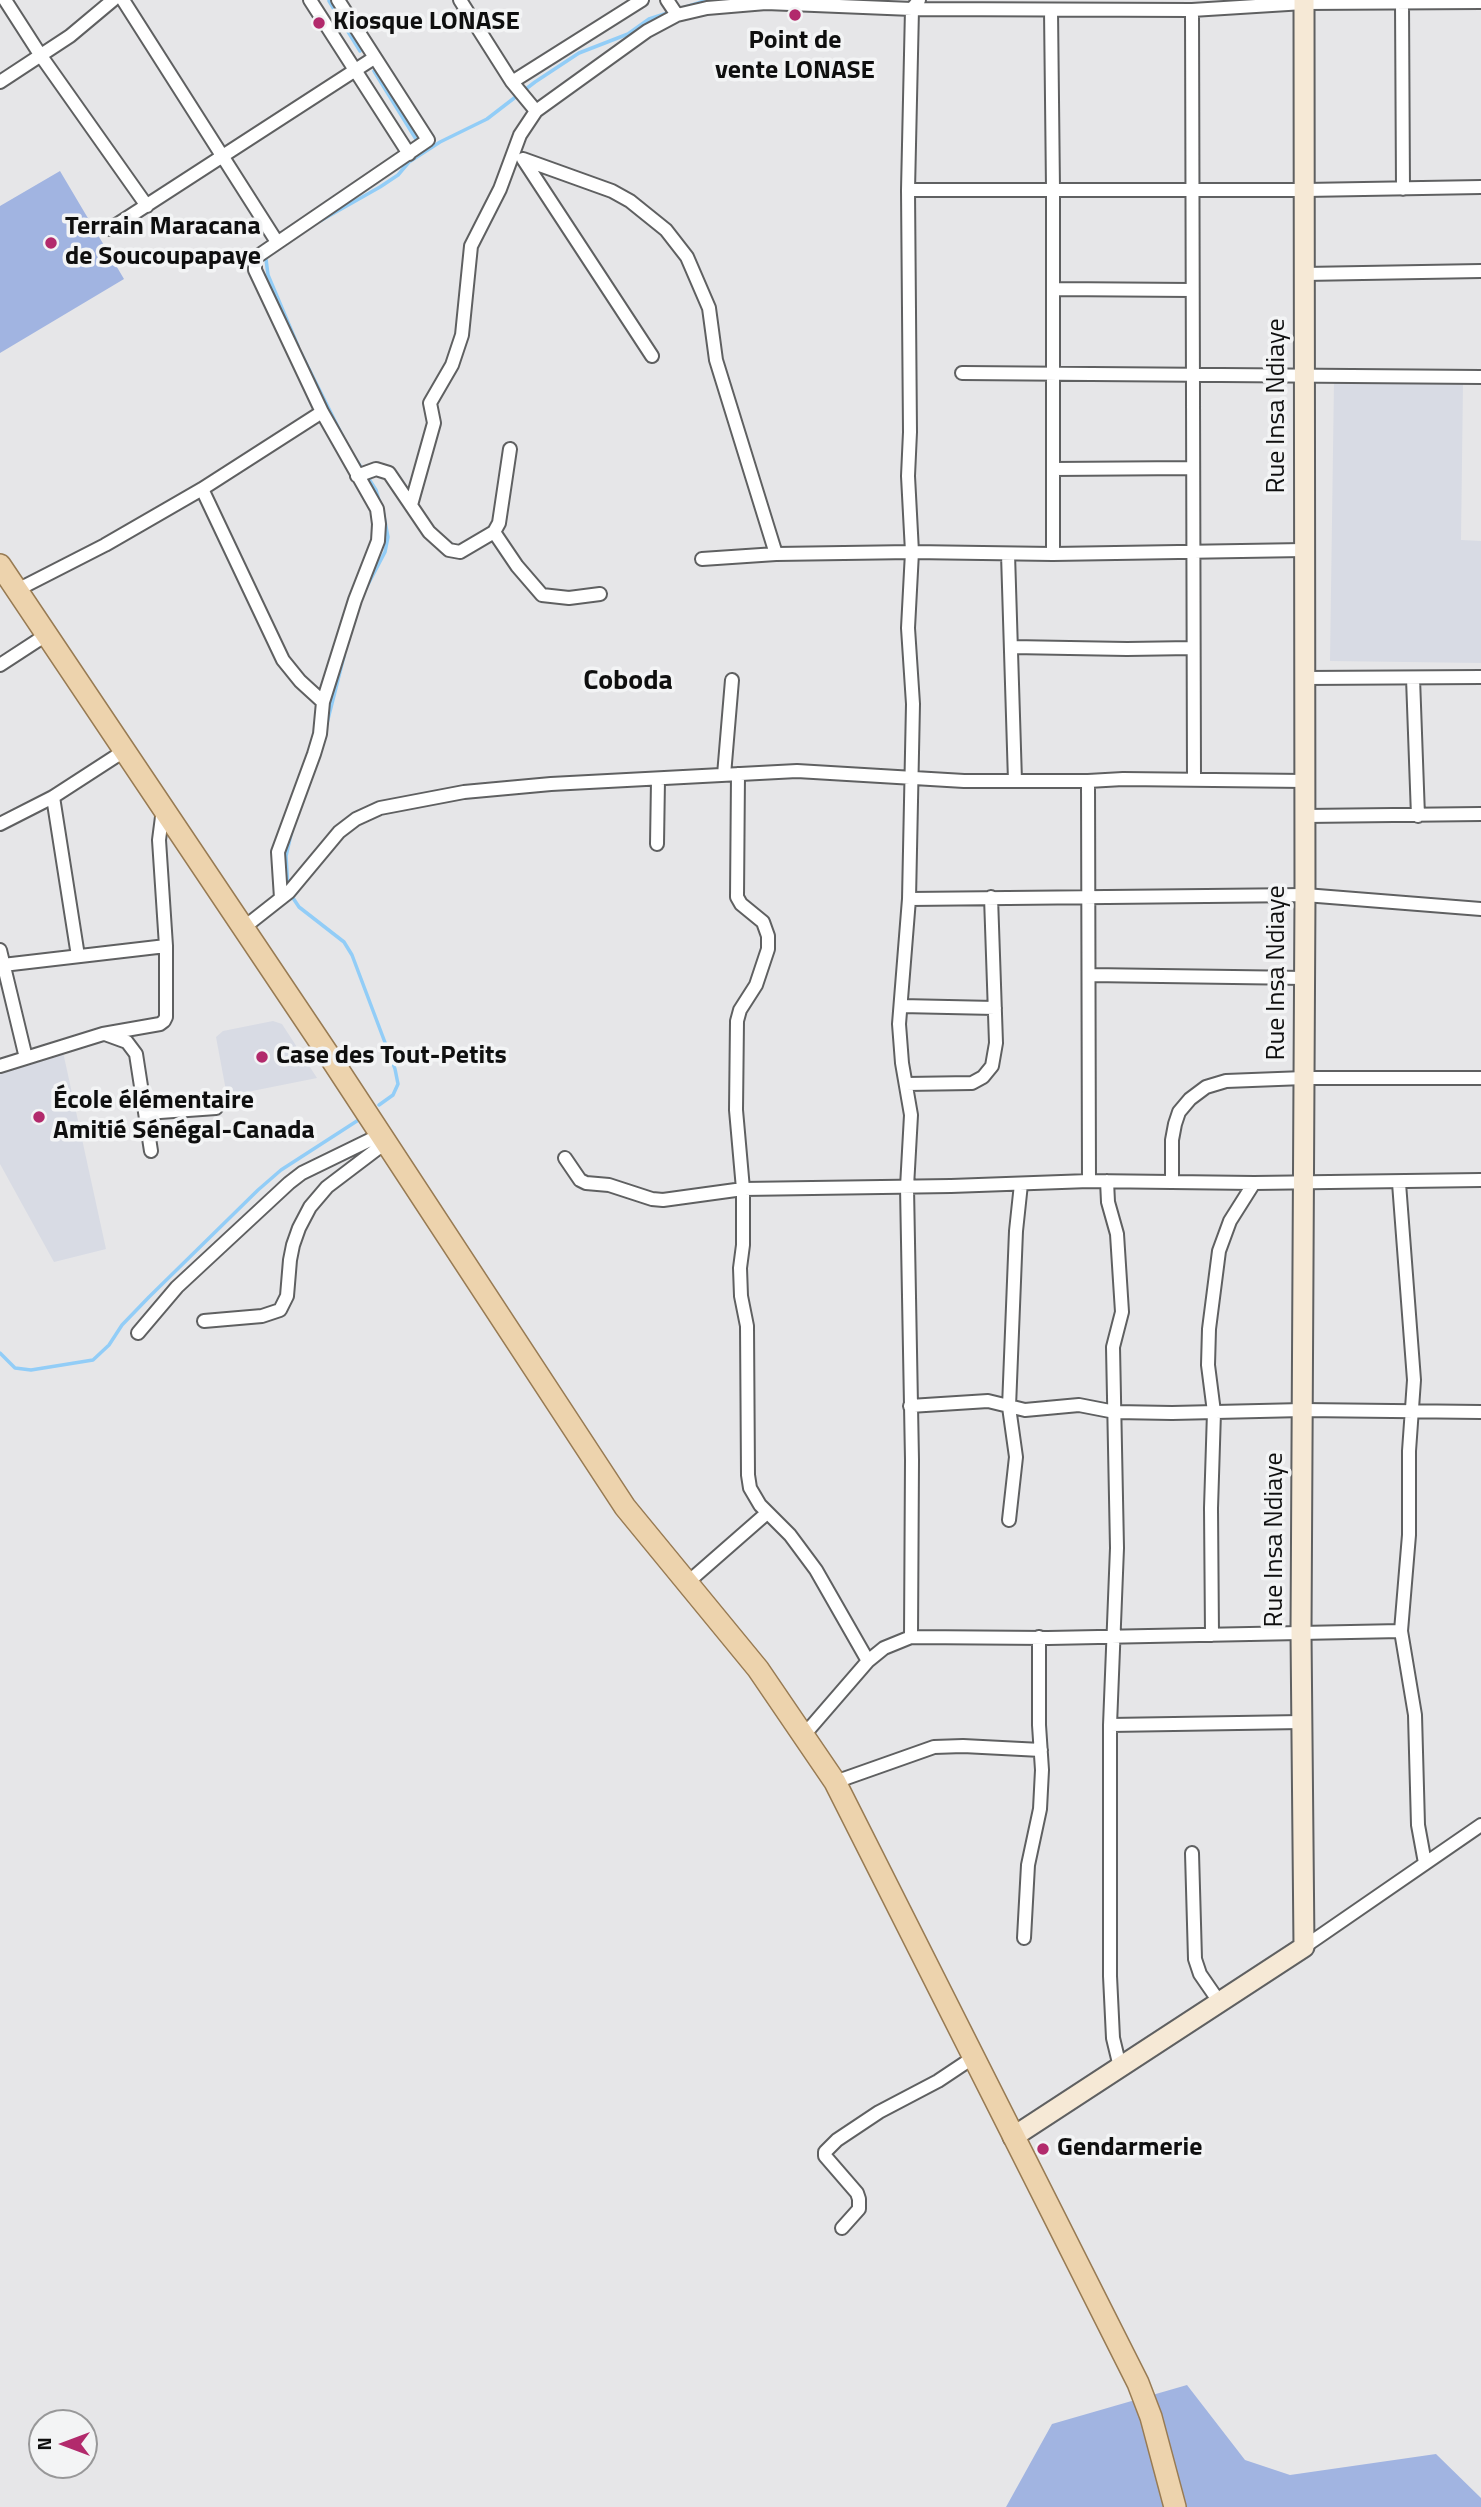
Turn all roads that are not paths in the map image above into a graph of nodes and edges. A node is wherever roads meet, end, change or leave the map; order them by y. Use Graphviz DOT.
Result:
graph roads {
  1 [pos="5,0"];
  2 [pos="113,0"];
  3 [pos="123,0"];
  4 [pos="310,0"];
  5 [pos="338,0"];
  6 [pos="642,0"];
  7 [pos="667,0"];
  8 [pos="465,2"];
  9 [pos="795,2"];
  10 [pos="1304,2"];
  11 [pos="1481,2"];
  12 [pos="1402,3"];
  13 [pos="710,4"];
  14 [pos="915,5"];
  15 [pos="1126,5"];
  16 [pos="1051,10"];
  17 [pos="1192,10"];
  18 [pos="677,15"];
  19 [pos="41,56"];
  20 [pos="374,58"];
  21 [pos="355,70"];
  22 [pos="0,82"];
  23 [pos="512,82"];
  24 [pos="536,111"];
  25 [pos="513,148"];
  26 [pos="410,154"];
  27 [pos="224,156"];
  28 [pos="523,159"];
  29 [pos="1481,187"];
  30 [pos="1053,189"];
  31 [pos="1403,189"];
  32 [pos="908,190"];
  33 [pos="1192,190"];
  34 [pos="1306,190"];
  35 [pos="147,206"];
  36 [pos="110,229"];
  37 [pos="277,242"];
  38 [pos="1481,271"];
  39 [pos="1304,274"];
  40 [pos="1053,289"];
  41 [pos="1192,290"];
  42 [pos="652,356"];
  43 [pos="962,373"];
  44 [pos="1053,374"];
  45 [pos="1192,375"];
  46 [pos="1304,376"];
  47 [pos="1481,377"];
  48 [pos="322,412"];
  49 [pos="510,449"];
  50 [pos="1192,468"];
  51 [pos="1053,469"];
  52 [pos="357,476"];
  53 [pos="202,489"];
  54 [pos="411,505"];
  55 [pos="494,532"];
  56 [pos="1304,550"];
  57 [pos="1192,551"];
  58 [pos="912,552"];
  59 [pos="776,554"];
  60 [pos="1008,554"];
  61 [pos="1053,554"];
  62 [pos="702,559"];
  63 [pos="0,565"];
  64 [pos="16,590"];
  65 [pos="600,594"];
  66 [pos="46,635"];
  67 [pos="1012,647"];
  68 [pos="1192,648"];
  69 [pos="0,665"];
  70 [pos="1481,677"];
  71 [pos="1304,678"];
  72 [pos="1413,678"];
  73 [pos="732,680"];
  74 [pos="323,702"];
  75 [pos="124,751"];
  76 [pos="738,774"];
  77 [pos="723,775"];
  78 [pos="911,779"];
  79 [pos="658,780"];
  80 [pos="1194,780"];
  81 [pos="1015,781"];
  82 [pos="1088,781"];
  83 [pos="1305,781"];
  84 [pos="53,797"];
  85 [pos="163,809"];
  86 [pos="1481,814"];
  87 [pos="1305,816"];
  88 [pos="1418,817"];
  89 [pos="0,824"];
  90 [pos="657,844"];
  91 [pos="1305,895"];
  92 [pos="1088,896"];
  93 [pos="991,897"];
  94 [pos="281,898"];
  95 [pos="909,899"];
  96 [pos="1481,909"];
  97 [pos="242,929"];
  98 [pos="166,946"];
  99 [pos="0,950"];
  100 [pos="78,956"];
  101 [pos="3,965"];
  102 [pos="1090,975"];
  103 [pos="1305,978"];
  104 [pos="901,1006"];
  105 [pos="995,1008"];
  106 [pos="103,1034"];
  107 [pos="26,1058"];
  108 [pos="0,1066"];
  109 [pos="1304,1077"];
  110 [pos="1481,1078"];
  111 [pos="906,1084"];
  112 [pos="216,1108"];
  113 [pos="146,1113"];
  114 [pos="383,1139"];
  115 [pos="151,1151"];
  116 [pos="565,1158"];
  117 [pos="1481,1180"];
  118 [pos="1090,1181"];
  119 [pos="1107,1181"];
  120 [pos="1172,1182"];
  121 [pos="1303,1182"];
  122 [pos="1254,1183"];
  123 [pos="1399,1183"];
  124 [pos="1021,1184"];
  125 [pos="907,1186"];
  126 [pos="743,1189"];
  127 [pos="204,1321"];
  128 [pos="138,1333"];
  129 [pos="910,1406"];
  130 [pos="1009,1407"];
  131 [pos="1303,1410"];
  132 [pos="1412,1410"];
  133 [pos="1115,1412"];
  134 [pos="1214,1412"];
  135 [pos="1481,1412"];
  136 [pos="767,1513"];
  137 [pos="1009,1520"];
  138 [pos="687,1583"];
  139 [pos="1401,1631"];
  140 [pos="1301,1633"];
  141 [pos="1212,1635"];
  142 [pos="1112,1636"];
  143 [pos="911,1637"];
  144 [pos="1039,1637"];
  145 [pos="868,1661"];
  146 [pos="1302,1722"];
  147 [pos="1110,1725"];
  148 [pos="804,1735"];
  149 [pos="1041,1750"];
  150 [pos="835,1782"];
  151 [pos="1481,1825"];
  152 [pos="1192,1853"];
  153 [pos="1425,1863"];
  154 [pos="1024,1938"];
  155 [pos="1304,1947"];
  156 [pos="1220,2003"];
  157 [pos="974,2057"];
  158 [pos="1119,2067"];
  159 [pos="1013,2137"];
  160 [pos="842,2228"];
  161 [pos="1175,2507"];
  1 -- 19 [label="street"];
  2 -- 19 [label="street"];
  3 -- 27 [label="street"];
  4 -- 21 [label="street"];
  5 -- 20 [label="street"];
  6 -- 23 [label="street"];
  7 -- 18 [label="street"];
  8 -- 23 [label="street"];
  9 -- 13 [label="street"];
  9 -- 14 [label="street"];
  10 -- 12 [label="street"];
  10 -- 17 [label="street"];
  10 -- 34 [label="main road, Rue Insa Ndiaye"];
  11 -- 12 [label="street"];
  12 -- 31 [label="street"];
  13 -- 18 [label="street"];
  14 -- 16 [label="street"];
  14 -- 32 [label="street"];
  15 -- 16 [label="street"];
  15 -- 17 [label="street"];
  16 -- 30 [label="street"];
  17 -- 33 [label="street"];
  18 -- 24 [label="street"];
  19 -- 22 [label="street"];
  19 -- 35 [label="street"];
  20 -- 21 [label="street"];
  20 -- 26 [label="street"];
  21 -- 26 [label="street"];
  21 -- 27 [label="street"];
  23 -- 24 [label="street"];
  24 -- 25 [label="street"];
  25 -- 28 [label="street"];
  25 -- 54 [label="street"];
  26 -- 37 [label="street"];
  27 -- 35 [label="street"];
  27 -- 37 [label="street"];
  28 -- 42 [label="street"];
  28 -- 59 [label="street"];
  29 -- 31 [label="street"];
  30 -- 32 [label="street"];
  30 -- 33 [label="street"];
  30 -- 40 [label="street"];
  31 -- 34 [label="street"];
  32 -- 58 [label="street"];
  33 -- 34 [label="street"];
  33 -- 41 [label="street"];
  34 -- 39 [label="main road, Rue Insa Ndiaye"];
  35 -- 36 [label="street"];
  37 -- 48 [label="street"];
  38 -- 39 [label="street"];
  39 -- 46 [label="main road, Rue Insa Ndiaye"];
  40 -- 41 [label="street"];
  40 -- 44 [label="street"];
  41 -- 45 [label="street"];
  43 -- 44 [label="street"];
  44 -- 45 [label="street"];
  44 -- 51 [label="street"];
  45 -- 46 [label="street"];
  45 -- 50 [label="street"];
  46 -- 47 [label="street"];
  46 -- 56 [label="main road, Rue Insa Ndiaye"];
  48 -- 52 [label="street"];
  48 -- 53 [label="street"];
  49 -- 55 [label="street"];
  50 -- 51 [label="street"];
  50 -- 57 [label="street"];
  51 -- 61 [label="street"];
  52 -- 54 [label="street"];
  52 -- 74 [label="street"];
  53 -- 64 [label="street"];
  53 -- 74 [label="street"];
  54 -- 55 [label="street"];
  55 -- 65 [label="street"];
  56 -- 57 [label="street"];
  56 -- 71 [label="main road, Rue Insa Ndiaye"];
  57 -- 61 [label="street"];
  57 -- 68 [label="street"];
  58 -- 59 [label="street"];
  58 -- 60 [label="street"];
  58 -- 78 [label="street"];
  59 -- 62 [label="street"];
  60 -- 61 [label="street"];
  60 -- 67 [label="street"];
  63 -- 64 [label="main road"];
  64 -- 66 [label="main road"];
  66 -- 69 [label="street"];
  66 -- 75 [label="main road"];
  67 -- 68 [label="street"];
  67 -- 81 [label="street"];
  68 -- 80 [label="street"];
  70 -- 72 [label="street"];
  71 -- 72 [label="street"];
  71 -- 83 [label="main road, Rue Insa Ndiaye"];
  72 -- 88 [label="street"];
  73 -- 77 [label="street"];
  74 -- 94 [label="street"];
  75 -- 84 [label="street"];
  75 -- 85 [label="main road"];
  76 -- 77 [label="street"];
  76 -- 78 [label="street"];
  76 -- 126 [label="street"];
  77 -- 79 [label="street"];
  78 -- 81 [label="street"];
  78 -- 95 [label="street"];
  79 -- 90 [label="street"];
  79 -- 94 [label="street"];
  80 -- 82 [label="street"];
  80 -- 83 [label="street"];
  81 -- 82 [label="street"];
  82 -- 92 [label="street"];
  83 -- 87 [label="main road, Rue Insa Ndiaye"];
  84 -- 89 [label="street"];
  84 -- 100 [label="street"];
  85 -- 97 [label="main road"];
  85 -- 98 [label="street"];
  86 -- 88 [label="street"];
  87 -- 88 [label="street"];
  87 -- 91 [label="main road, Rue Insa Ndiaye"];
  91 -- 92 [label="street"];
  91 -- 96 [label="street"];
  91 -- 103 [label="main road, Rue Insa Ndiaye"];
  92 -- 93 [label="street"];
  92 -- 102 [label="street"];
  93 -- 95 [label="street"];
  93 -- 105 [label="street"];
  94 -- 97 [label="street"];
  95 -- 104 [label="street"];
  97 -- 114 [label="main road"];
  98 -- 100 [label="street"];
  98 -- 106 [label="street"];
  99 -- 101 [label="street"];
  100 -- 101 [label="street"];
  101 -- 107 [label="street"];
  102 -- 103 [label="street"];
  102 -- 118 [label="street"];
  103 -- 109 [label="main road, Rue Insa Ndiaye"];
  104 -- 105 [label="street"];
  104 -- 111 [label="street"];
  105 -- 111 [label="street"];
  106 -- 107 [label="street"];
  106 -- 113 [label="street"];
  107 -- 108 [label="street"];
  109 -- 110 [label="street"];
  109 -- 120 [label="street"];
  109 -- 121 [label="main road, Rue Insa Ndiaye"];
  111 -- 125 [label="street"];
  112 -- 113 [label="street"];
  113 -- 115 [label="street"];
  114 -- 127 [label="street"];
  114 -- 128 [label="street"];
  114 -- 138 [label="main road"];
  116 -- 126 [label="street"];
  117 -- 123 [label="street"];
  118 -- 119 [label="street"];
  118 -- 124 [label="street"];
  119 -- 120 [label="street"];
  119 -- 133 [label="street"];
  120 -- 122 [label="street"];
  121 -- 122 [label="street"];
  121 -- 123 [label="street"];
  121 -- 131 [label="main road, Rue Insa Ndiaye"];
  122 -- 134 [label="street"];
  123 -- 132 [label="street"];
  124 -- 125 [label="street"];
  124 -- 130 [label="street"];
  125 -- 126 [label="street"];
  125 -- 129 [label="street"];
  126 -- 136 [label="street"];
  129 -- 130 [label="street"];
  129 -- 143 [label="street"];
  130 -- 133 [label="street"];
  130 -- 137 [label="street"];
  131 -- 132 [label="street"];
  131 -- 134 [label="street"];
  131 -- 140 [label="main road, Rue Insa Ndiaye"];
  132 -- 135 [label="street"];
  132 -- 139 [label="street"];
  133 -- 134 [label="street"];
  133 -- 142 [label="street"];
  134 -- 141 [label="street"];
  136 -- 138 [label="street"];
  136 -- 145 [label="street"];
  138 -- 148 [label="main road"];
  139 -- 140 [label="street"];
  139 -- 153 [label="street"];
  140 -- 141 [label="street"];
  140 -- 146 [label="main road, Rue Insa Ndiaye"];
  141 -- 142 [label="street"];
  142 -- 144 [label="street"];
  142 -- 147 [label="street"];
  143 -- 144 [label="street"];
  143 -- 145 [label="street"];
  144 -- 149 [label="street"];
  145 -- 148 [label="street"];
  146 -- 147 [label="street"];
  146 -- 155 [label="main road, Rue Insa Ndiaye"];
  147 -- 158 [label="street"];
  148 -- 150 [label="main road"];
  149 -- 150 [label="street"];
  149 -- 154 [label="street"];
  150 -- 157 [label="main road"];
  151 -- 153 [label="street"];
  152 -- 156 [label="street"];
  153 -- 155 [label="street"];
  155 -- 156 [label="main road"];
  156 -- 158 [label="main road"];
  157 -- 159 [label="main road"];
  157 -- 160 [label="street"];
  158 -- 159 [label="main road"];
  159 -- 161 [label="main road"];
}
